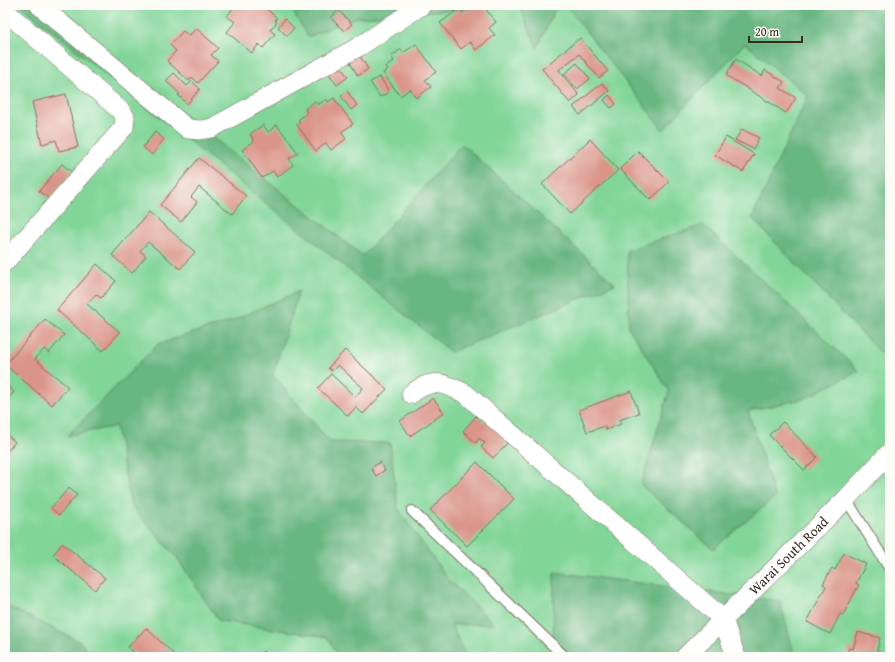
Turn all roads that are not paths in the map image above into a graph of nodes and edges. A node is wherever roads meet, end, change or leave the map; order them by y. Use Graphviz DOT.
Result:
graph roads {
  1 [pos="39,5"];
  2 [pos="422,5"];
  3 [pos="5,11"];
  4 [pos="5,262"];
  5 [pos="411,394"];
  6 [pos="890,452"];
  7 [pos="846,498"];
  8 [pos="412,511"];
  9 [pos="890,569"];
  10 [pos="723,619"];
  11 [pos="565,657"];
  12 [pos="685,657"];
  13 [pos="736,657"];
  1 -- 2 [label="street"];
  3 -- 4 [label="street"];
  5 -- 10 [label="street"];
  6 -- 7 [label="street, Warai South Road"];
  7 -- 9 [label="lane"];
  7 -- 10 [label="street, Warai South Road"];
  8 -- 11 [label="lane"];
  10 -- 12 [label="street, Warai South Road"];
  10 -- 13 [label="street"];
}
